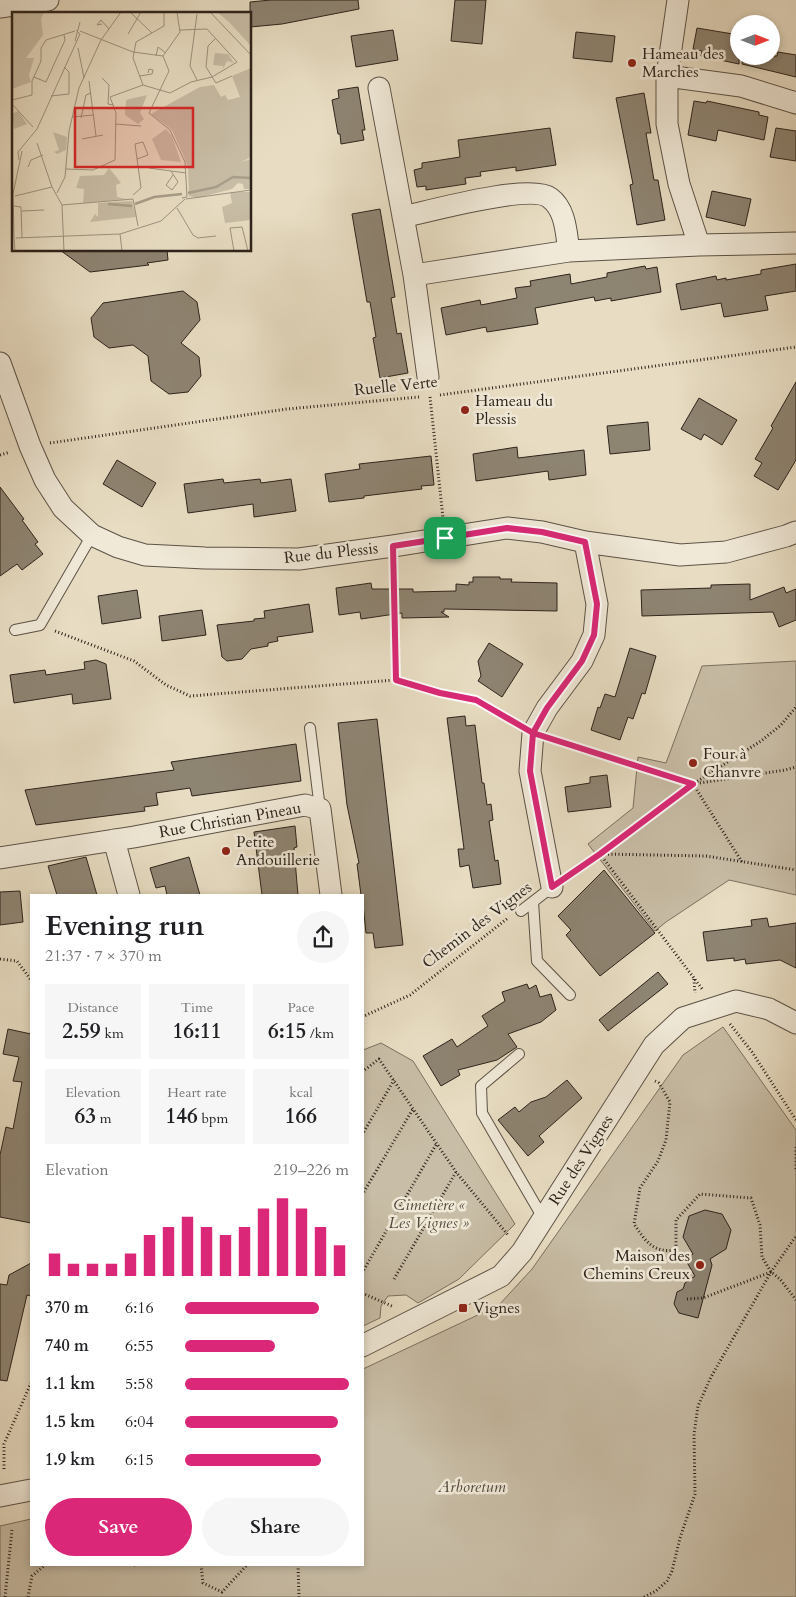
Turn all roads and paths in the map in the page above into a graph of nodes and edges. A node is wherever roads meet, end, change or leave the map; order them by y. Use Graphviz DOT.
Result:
graph roads {
  1 [pos="48,0"];
  2 [pos="678,0"];
  3 [pos="0,7"];
  4 [pos="667,76"];
  5 [pos="379,88"];
  6 [pos="796,103"];
  7 [pos="403,217"];
  8 [pos="796,243"];
  9 [pos="699,245"];
  10 [pos="569,251"];
  11 [pos="414,275"];
  12 [pos="796,347"];
  13 [pos="0,363"];
  14 [pos="429,386"];
  15 [pos="30,446"];
  16 [pos="0,455"];
  17 [pos="796,532"];
  18 [pos="92,535"];
  19 [pos="445,538"];
  20 [pos="585,542"];
  21 [pos="393,546"];
  22 [pos="40,625"];
  23 [pos="15,630"];
  24 [pos="396,680"];
  25 [pos="796,707"];
  26 [pos="310,728"];
  27 [pos="533,733"];
  28 [pos="796,767"];
  29 [pos="693,784"];
  30 [pos="320,809"];
  31 [pos="114,840"];
  32 [pos="600,854"];
  33 [pos="0,858"];
  34 [pos="742,862"];
  35 [pos="796,870"];
  36 [pos="552,887"];
  37 [pos="129,894"];
  38 [pos="331,894"];
  39 [pos="533,902"];
  40 [pos="522,911"];
  41 [pos="0,959"];
  42 [pos="694,978"];
  43 [pos="30,979"];
  44 [pos="704,990"];
  45 [pos="694,992"];
  46 [pos="570,995"];
  47 [pos="364,1016"];
  48 [pos="729,1022"];
  49 [pos="796,1023"];
  50 [pos="519,1054"];
  51 [pos="364,1069"];
  52 [pos="638,1070"];
  53 [pos="394,1080"];
  54 [pos="413,1109"];
  55 [pos="796,1120"];
  56 [pos="364,1132"];
  57 [pos="437,1143"];
  58 [pos="796,1147"];
  59 [pos="796,1171"];
  60 [pos="456,1172"];
  61 [pos="364,1192"];
  62 [pos="543,1218"];
  63 [pos="796,1236"];
  64 [pos="522,1252"];
  65 [pos="364,1270"];
  66 [pos="771,1272"];
  67 [pos="394,1279"];
  68 [pos="687,1298"];
  69 [pos="796,1300"];
  70 [pos="364,1345"];
  71 [pos="30,1385"];
  72 [pos="4,1469"];
  73 [pos="30,1490"];
  74 [pos="0,1496"];
  75 [pos="12,1530"];
  76 [pos="44,1566"];
  77 [pos="201,1566"];
  78 [pos="246,1566"];
  79 [pos="298,1566"];
  80 [pos="5,1597"];
  81 [pos="28,1597"];
  82 [pos="299,1597"];
  83 [pos="644,1597"];
  1 -- 3 [label="street"];
  2 -- 4 [label="street"];
  4 -- 6 [label="street"];
  4 -- 9 [label="street"];
  5 -- 7 [label="street"];
  7 -- 10 [label="street"];
  7 -- 11 [label="street"];
  8 -- 9 [label="street"];
  9 -- 10 [label="street"];
  10 -- 11 [label="street"];
  11 -- 14 [label="street"];
  12 -- 14 [label="path, Ruelle Verte"];
  13 -- 15 [label="street, Rue du Plessis"];
  14 -- 15 [label="path, Ruelle Verte"];
  14 -- 19 [label="path"];
  15 -- 16 [label="path, Ruelle Verte"];
  15 -- 18 [label="street, Rue du Plessis"];
  17 -- 20 [label="street, Rue du Plessis"];
  18 -- 21 [label="street, Rue du Plessis"];
  18 -- 22 [label="lane"];
  19 -- 20 [label="street, Rue du Plessis"];
  19 -- 21 [label="street, Rue du Plessis"];
  20 -- 27 [label="street"];
  21 -- 24 [label="path"];
  22 -- 23 [label="lane"];
  22 -- 24 [label="path"];
  24 -- 27 [label="path"];
  25 -- 29 [label="path, Chemin des Vignes"];
  26 -- 30 [label="lane"];
  27 -- 29 [label="path"];
  27 -- 36 [label="street"];
  28 -- 29 [label="path"];
  29 -- 32 [label="path, Chemin des Vignes"];
  29 -- 34 [label="path"];
  30 -- 31 [label="street, Rue Christian Pineau"];
  30 -- 38 [label="street, Rue Christian Pineau"];
  31 -- 33 [label="street, Rue Christian Pineau"];
  31 -- 37 [label="street"];
  32 -- 34 [label="path"];
  32 -- 36 [label="path, Chemin des Vignes"];
  32 -- 42 [label="path"];
  34 -- 35 [label="path"];
  36 -- 39 [label="lane, Chemin des Vignes"];
  39 -- 40 [label="lane, Chemin des Vignes"];
  39 -- 46 [label="lane"];
  40 -- 47 [label="path, Chemin des Vignes"];
  41 -- 43 [label="path"];
  42 -- 44 [label="path"];
  42 -- 45 [label="path"];
  48 -- 55 [label="path"];
  49 -- 52 [label="street, Rue des Vignes"];
  50 -- 62 [label="lane"];
  51 -- 53 [label="path"];
  52 -- 62 [label="street, Rue des Vignes"];
  52 -- 66 [label="path"];
  53 -- 54 [label="path"];
  53 -- 56 [label="path"];
  54 -- 57 [label="path"];
  54 -- 61 [label="path"];
  57 -- 60 [label="path"];
  57 -- 65 [label="path"];
  58 -- 59 [label="path"];
  60 -- 64 [label="path"];
  60 -- 67 [label="path"];
  62 -- 64 [label="street, Rue des Vignes"];
  63 -- 66 [label="path"];
  64 -- 70 [label="street, Rue des Vignes"];
  66 -- 68 [label="path"];
  66 -- 69 [label="path"];
  66 -- 83 [label="path"];
  71 -- 72 [label="path"];
  73 -- 74 [label="street"];
  75 -- 80 [label="path"];
  76 -- 81 [label="path"];
  77 -- 78 [label="path"];
  79 -- 82 [label="path"];
}
